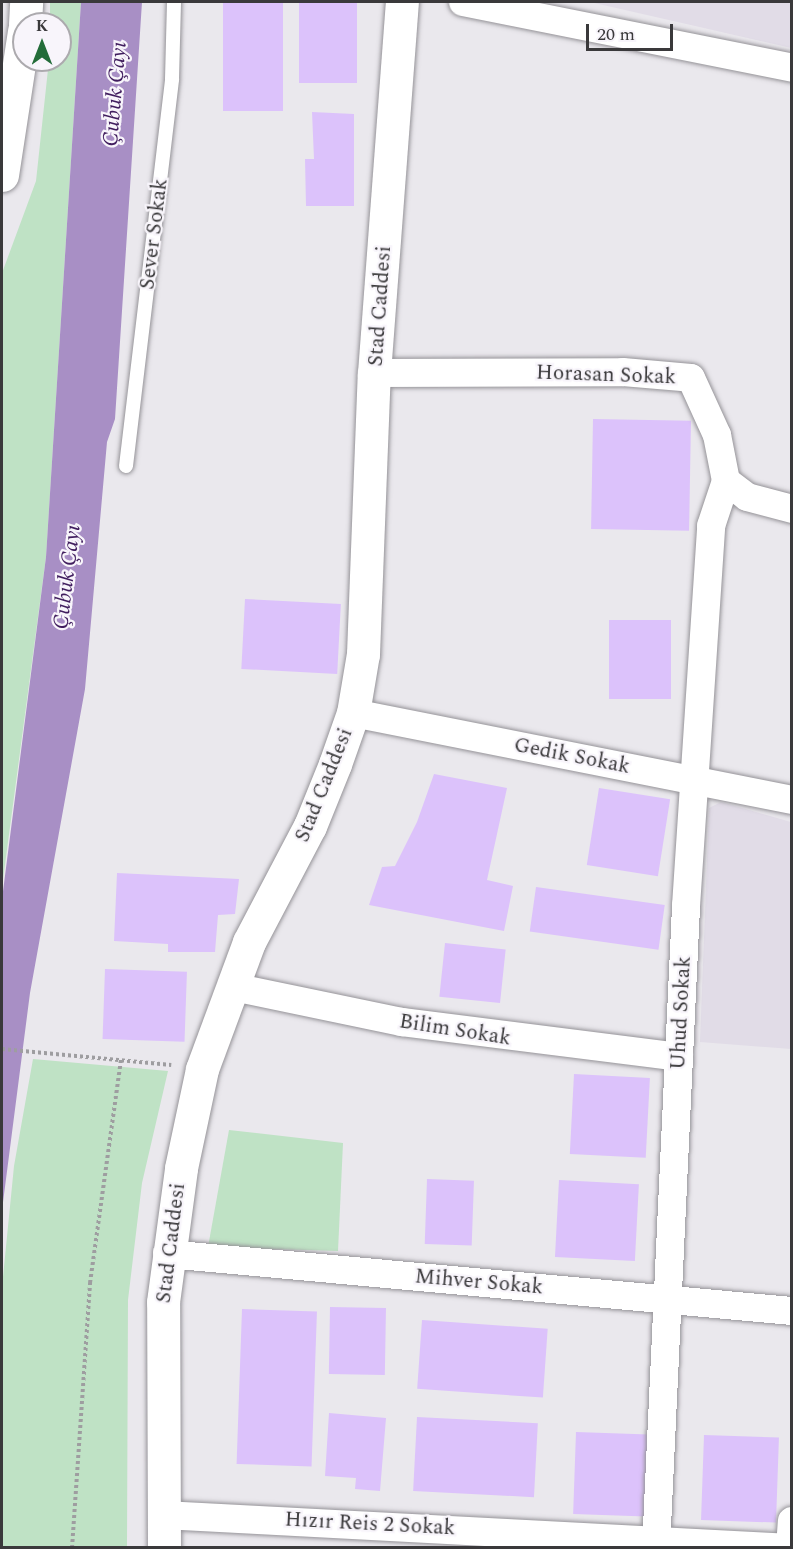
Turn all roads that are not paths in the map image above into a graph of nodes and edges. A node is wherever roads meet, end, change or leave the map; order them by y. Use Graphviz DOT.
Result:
graph roads {
  1 [pos="174,2"];
  2 [pos="402,2"];
  3 [pos="463,2"];
  4 [pos="792,68"];
  5 [pos="18,72"];
  6 [pos="2,175"];
  7 [pos="375,373"];
  8 [pos="126,466"];
  9 [pos="726,481"];
  10 [pos="792,509"];
  11 [pos="353,713"];
  12 [pos="695,779"];
  13 [pos="792,800"];
  14 [pos="233,987"];
  15 [pos="679,1057"];
  16 [pos="167,1254"];
  17 [pos="670,1298"];
  18 [pos="792,1311"];
  19 [pos="164,1515"];
  20 [pos="792,1521"];
  21 [pos="657,1543"];
  22 [pos="164,1548"];
  23 [pos="791,1548"];
  1 -- 8 [label="lane, Sever Sokak"];
  2 -- 7 [label="main road, Stad Caddesi"];
  3 -- 4 [label="street"];
  5 -- 6 [label="main road"];
  7 -- 9 [label="street, Horasan Sokak"];
  7 -- 11 [label="main road, Stad Caddesi"];
  9 -- 10 [label="street"];
  9 -- 12 [label="street, Uhud Sokak"];
  11 -- 12 [label="street, Gedik Sokak"];
  11 -- 14 [label="main road, Stad Caddesi"];
  12 -- 13 [label="street, Gedik Sokak"];
  12 -- 15 [label="street, Uhud Sokak"];
  14 -- 15 [label="street, Bilim Sokak"];
  14 -- 16 [label="main road, Stad Caddesi"];
  15 -- 17 [label="street, Uhud Sokak"];
  16 -- 17 [label="street, Mihver Sokak"];
  16 -- 19 [label="main road, Stad Caddesi"];
  17 -- 18 [label="street, Mihver Sokak"];
  17 -- 21 [label="street, Uhud Sokak"];
  19 -- 21 [label="street, Hızır Reis 2 Sokak"];
  19 -- 22 [label="main road, Stad Caddesi"];
  20 -- 23 [label="street"];
  21 -- 23 [label="street, Hızır Reis 2 Sokak"];
}
